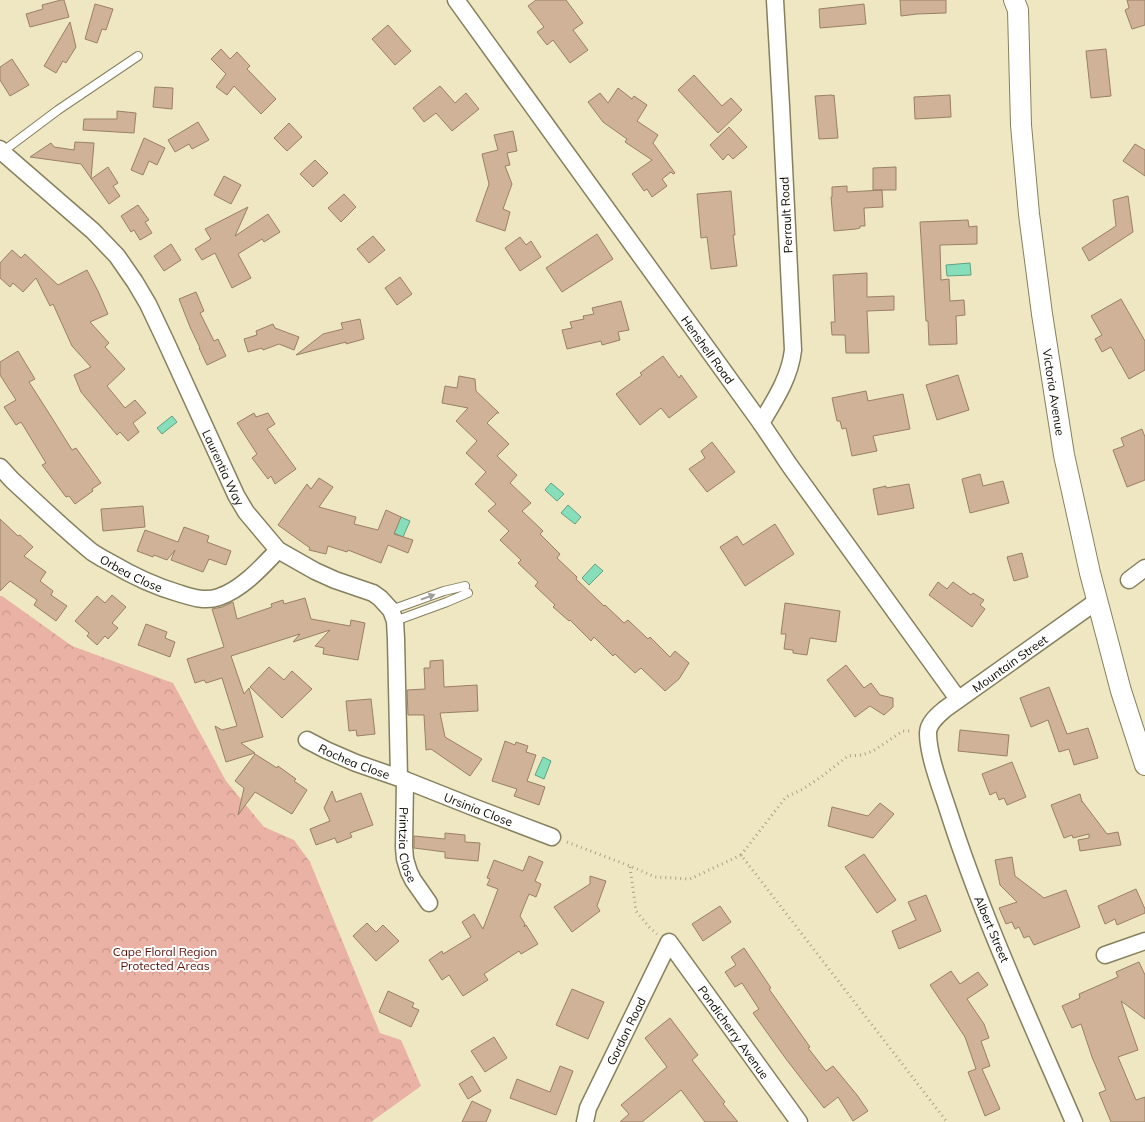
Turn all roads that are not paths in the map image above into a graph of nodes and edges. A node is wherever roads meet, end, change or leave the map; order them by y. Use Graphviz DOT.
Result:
graph roads {
  1 [pos="456,0"];
  2 [pos="774,0"];
  3 [pos="1018,3"];
  4 [pos="138,56"];
  5 [pos="1,151"];
  6 [pos="761,423"];
  7 [pos="0,467"];
  8 [pos="278,550"];
  9 [pos="1145,568"];
  10 [pos="1129,580"];
  11 [pos="1097,601"];
  12 [pos="393,615"];
  13 [pos="958,699"];
  14 [pos="928,730"];
  15 [pos="1140,731"];
  16 [pos="307,740"];
  17 [pos="1145,765"];
  18 [pos="402,779"];
  19 [pos="552,836"];
  20 [pos="429,903"];
  21 [pos="1145,941"];
  22 [pos="669,942"];
  23 [pos="1105,956"];
  24 [pos="585,1122"];
  25 [pos="799,1122"];
  26 [pos="1074,1122"];
  1 -- 6 [label="street, Henshell Road"];
  2 -- 6 [label="street, Perrault Road"];
  3 -- 11 [label="street, Victoria Avenue"];
  4 -- 5 [label="lane"];
  5 -- 8 [label="street, Laurentia Way"];
  6 -- 13 [label="street, Henshell Road"];
  7 -- 8 [label="street, Orbea Close"];
  8 -- 12 [label="street, Laurentia Way"];
  9 -- 10 [label="street"];
  11 -- 13 [label="street, Mountain Street"];
  11 -- 15 [label="street, Victoria Avenue"];
  12 -- 12 [label="lane, one-way"];
  12 -- 18 [label="street"];
  13 -- 14 [label="street, Mountain Street"];
  14 -- 26 [label="street, Albert Street"];
  15 -- 17 [label="street, Victoria Avenue"];
  16 -- 18 [label="street, Rochea Close"];
  18 -- 19 [label="street, Ursinia Close"];
  18 -- 20 [label="street, Printzia Close"];
  21 -- 23 [label="street"];
  22 -- 24 [label="street, Gordon Road"];
  22 -- 25 [label="street, Pondicherry Avenue"];
}
